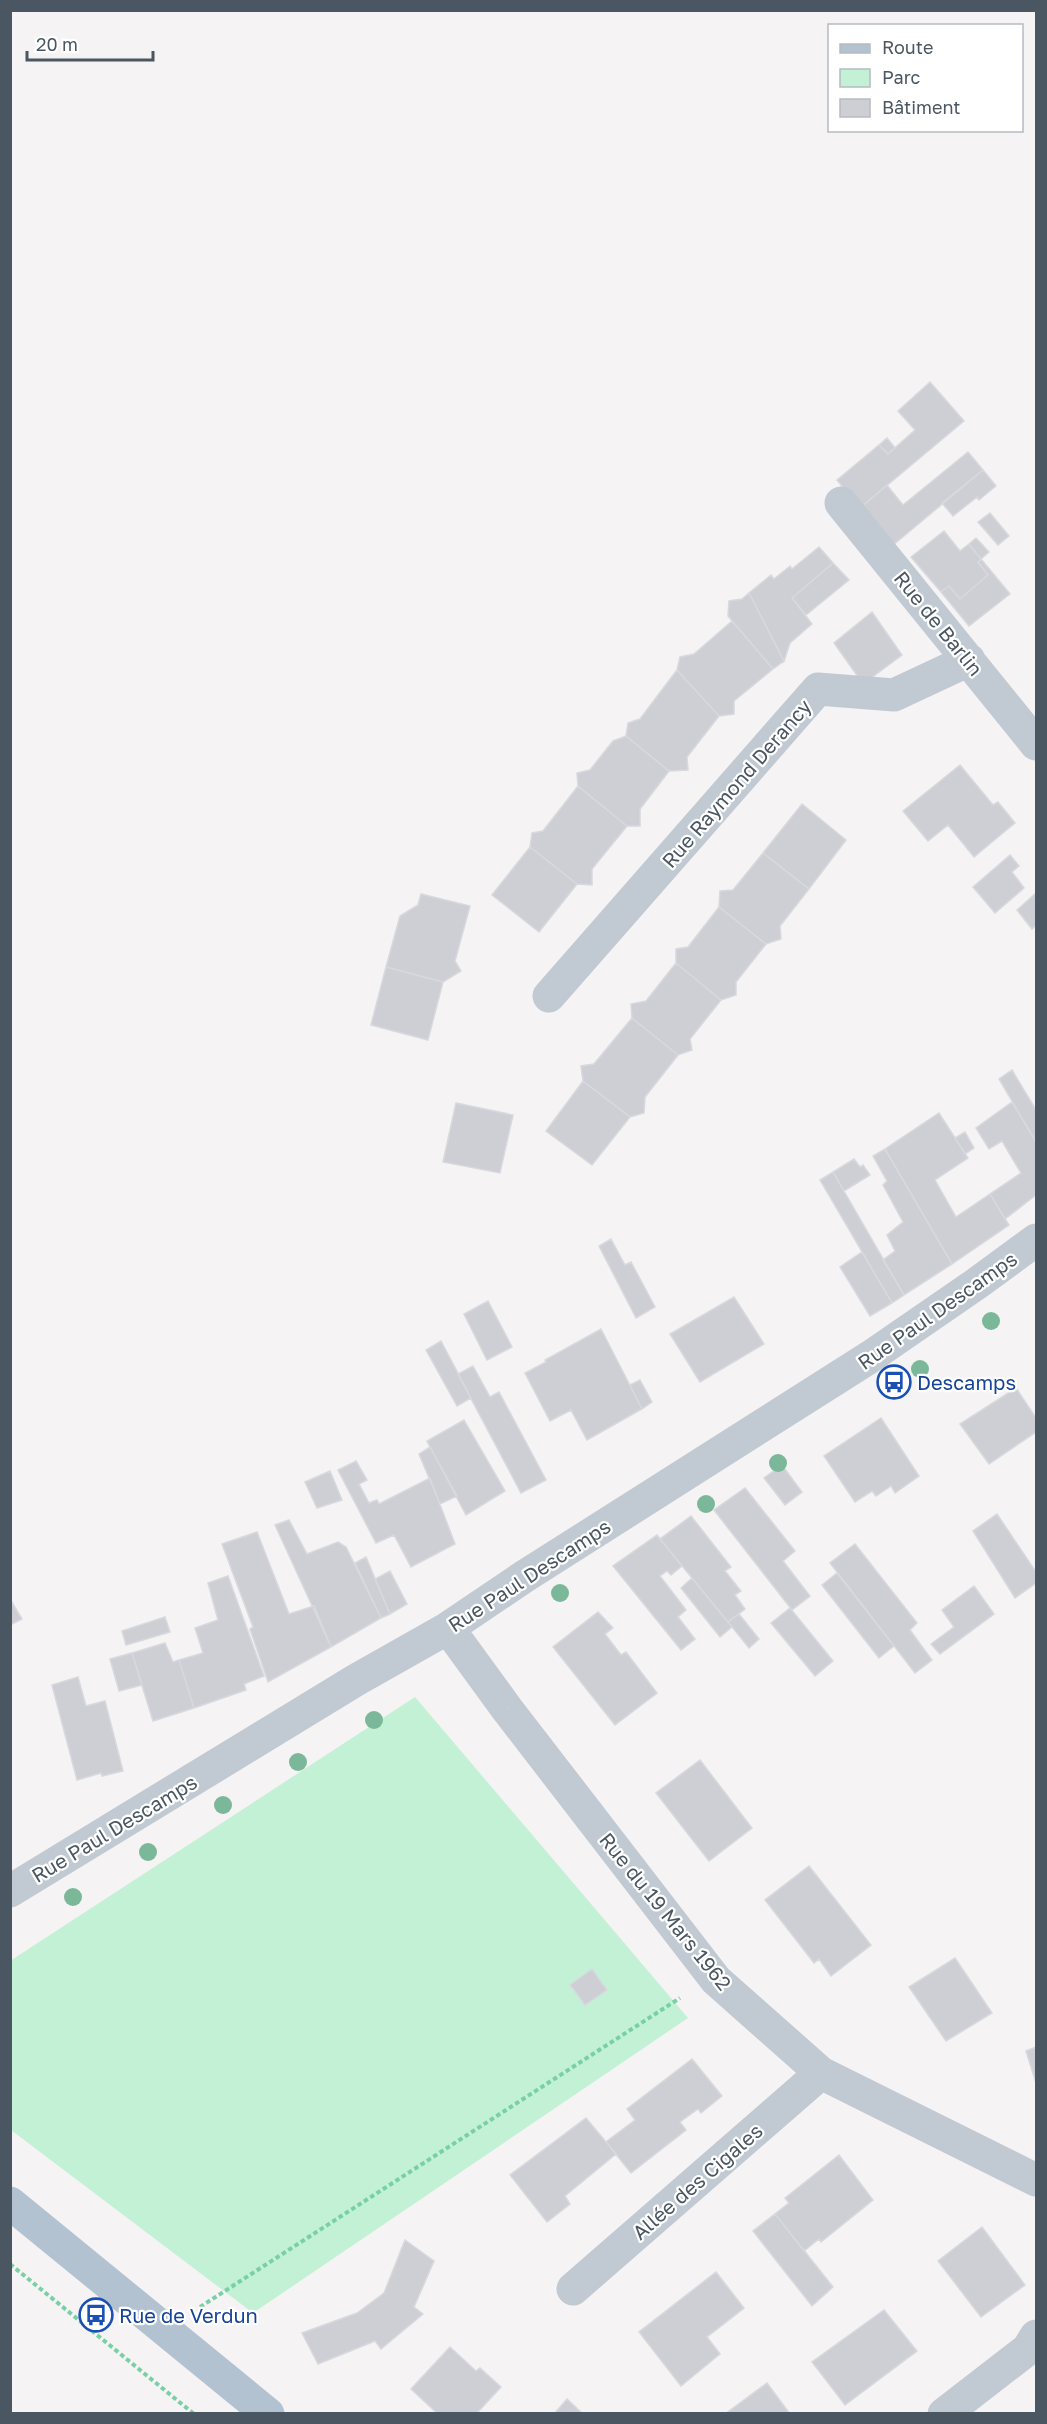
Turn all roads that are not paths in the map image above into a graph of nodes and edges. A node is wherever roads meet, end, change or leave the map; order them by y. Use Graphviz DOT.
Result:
graph roads {
  1 [pos="841,502"];
  2 [pos="969,660"];
  3 [pos="1036,744"];
  4 [pos="549,996"];
  5 [pos="1036,1240"];
  6 [pos="448,1628"];
  7 [pos="10,1891"];
  8 [pos="821,2073"];
  9 [pos="1036,2180"];
  10 [pos="10,2204"];
  11 [pos="573,2289"];
  12 [pos="1036,2336"];
  13 [pos="268,2414"];
  14 [pos="944,2414"];
  1 -- 2 [label="street, Rue de Barlin"];
  2 -- 3 [label="street, Rue de Barlin"];
  2 -- 4 [label="street, Rue Raymond Derancy"];
  5 -- 6 [label="street, Rue Paul Descamps"];
  6 -- 7 [label="street, Rue Paul Descamps"];
  6 -- 8 [label="street, Rue du 19 Mars 1962"];
  8 -- 9 [label="street, Rue du 19 Mars 1962"];
  8 -- 11 [label="street, Allée des Cigales"];
  10 -- 13 [label="main road"];
  12 -- 14 [label="street"];
}
